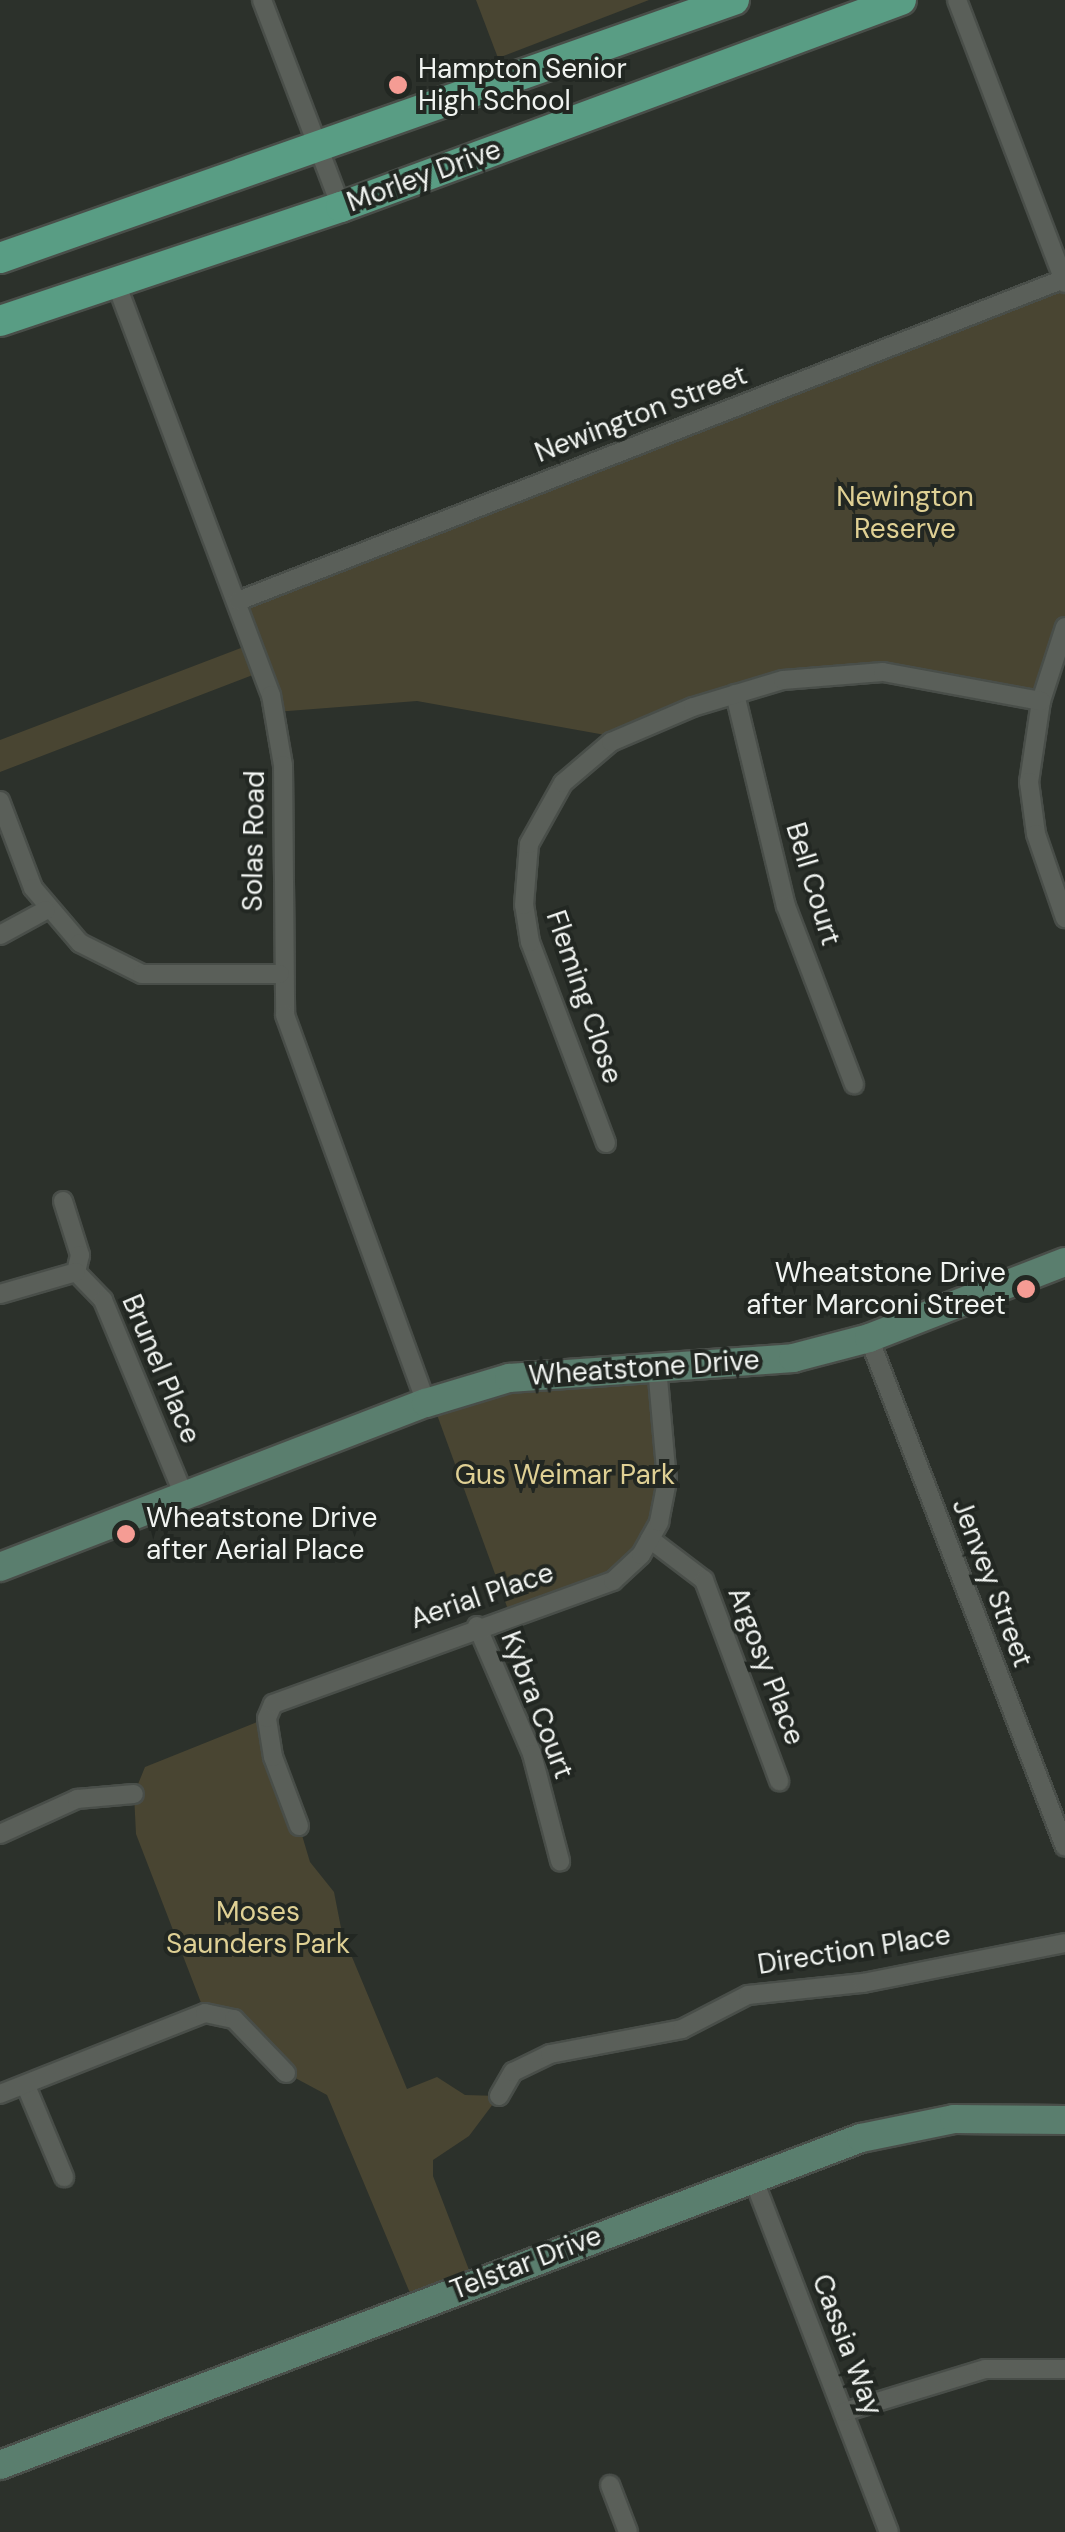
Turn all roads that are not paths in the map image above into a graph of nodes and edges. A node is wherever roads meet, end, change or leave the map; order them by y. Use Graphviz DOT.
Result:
graph roads {
  1 [pos="262,0"];
  2 [pos="734,0"];
  3 [pos="901,0"];
  4 [pos="957,0"];
  5 [pos="320,151"];
  6 [pos="341,206"];
  7 [pos="0,258"];
  8 [pos="1064,281"];
  9 [pos="116,283"];
  10 [pos="0,322"];
  11 [pos="238,600"];
  12 [pos="1065,627"];
  13 [pos="735,694"];
  14 [pos="1041,701"];
  15 [pos="0,800"];
  16 [pos="46,910"];
  17 [pos="1065,918"];
  18 [pos="0,934"];
  19 [pos="280,974"];
  20 [pos="854,1084"];
  21 [pos="606,1142"];
  22 [pos="63,1201"];
  23 [pos="1065,1262"];
  24 [pos="76,1272"];
  25 [pos="0,1294"];
  26 [pos="868,1338"];
  27 [pos="657,1366"];
  28 [pos="426,1403"];
  29 [pos="184,1496"];
  30 [pos="650,1539"];
  31 [pos="0,1566"];
  32 [pos="478,1626"];
  33 [pos="779,1780"];
  34 [pos="134,1794"];
  35 [pos="300,1826"];
  36 [pos="0,1834"];
  37 [pos="1065,1847"];
  38 [pos="560,1861"];
  39 [pos="1065,1944"];
  40 [pos="286,2072"];
  41 [pos="26,2086"];
  42 [pos="0,2094"];
  43 [pos="499,2096"];
  44 [pos="1065,2120"];
  45 [pos="64,2177"];
  46 [pos="753,2178"];
  47 [pos="1065,2368"];
  48 [pos="844,2412"];
  49 [pos="0,2465"];
  50 [pos="610,2485"];
  51 [pos="628,2532"];
  52 [pos="889,2532"];
  1 -- 5 [label="street"];
  2 -- 5 [label="main road"];
  3 -- 6 [label="main road, Morley Drive"];
  4 -- 8 [label="street"];
  5 -- 6 [label="street"];
  5 -- 7 [label="main road"];
  6 -- 9 [label="main road, Morley Drive"];
  8 -- 11 [label="street, Newington Street"];
  9 -- 10 [label="main road, Morley Drive"];
  9 -- 11 [label="street, Solas Road"];
  11 -- 19 [label="street, Solas Road"];
  12 -- 14 [label="street"];
  13 -- 14 [label="street, Fleming Close"];
  13 -- 20 [label="street, Bell Court"];
  13 -- 21 [label="street, Fleming Close"];
  14 -- 17 [label="street"];
  15 -- 16 [label="street"];
  16 -- 18 [label="street"];
  16 -- 19 [label="street"];
  19 -- 28 [label="street, Solas Road"];
  22 -- 24 [label="street"];
  23 -- 26 [label="street, Wheatstone Drive"];
  24 -- 25 [label="street"];
  24 -- 29 [label="street, Brunel Place"];
  26 -- 27 [label="street, Wheatstone Drive"];
  26 -- 37 [label="street, Jenvey Street"];
  27 -- 28 [label="street, Wheatstone Drive"];
  27 -- 30 [label="street, Aerial Place"];
  28 -- 29 [label="street, Wheatstone Drive"];
  29 -- 31 [label="street, Wheatstone Drive"];
  30 -- 32 [label="street, Aerial Place"];
  30 -- 33 [label="street, Argosy Place"];
  32 -- 35 [label="street, Aerial Place"];
  32 -- 38 [label="street, Kybra Court"];
  34 -- 36 [label="street"];
  39 -- 43 [label="street, Direction Place"];
  40 -- 41 [label="street"];
  41 -- 42 [label="street"];
  41 -- 45 [label="street"];
  44 -- 46 [label="street, Telstar Drive"];
  46 -- 48 [label="street, Cassia Way"];
  46 -- 49 [label="street, Telstar Drive"];
  47 -- 48 [label="street"];
  48 -- 52 [label="street, Cassia Way"];
  50 -- 51 [label="street"];
}
